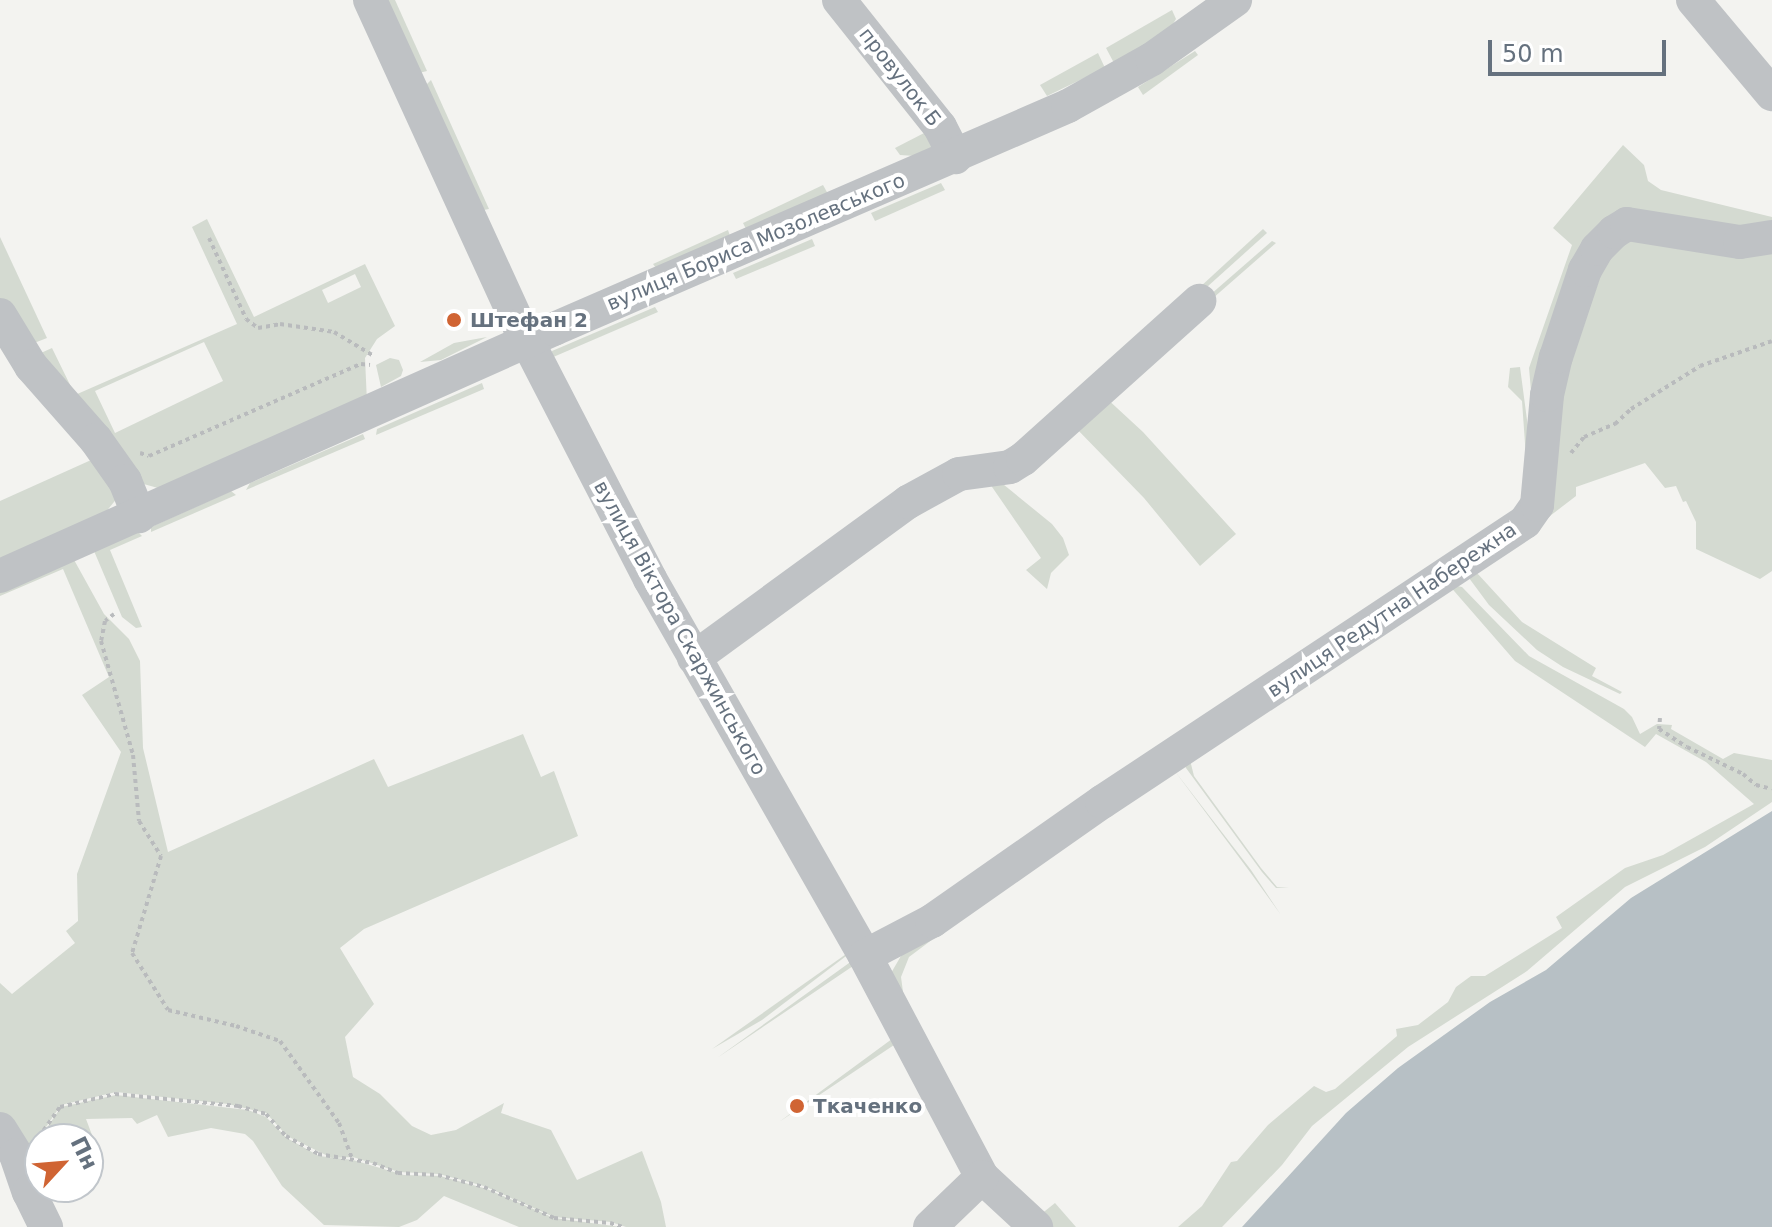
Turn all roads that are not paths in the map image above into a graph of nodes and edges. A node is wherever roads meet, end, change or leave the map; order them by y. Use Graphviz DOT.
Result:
graph roads {
  1 [pos="370,0"];
  2 [pos="839,0"];
  3 [pos="1235,0"];
  4 [pos="1693,0"];
  5 [pos="1772,94"];
  6 [pos="955,157"];
  7 [pos="1772,237"];
  8 [pos="1199,301"];
  9 [pos="0,315"];
  10 [pos="527,341"];
  11 [pos="139,516"];
  12 [pos="0,576"];
  13 [pos="694,658"];
  14 [pos="865,956"];
  15 [pos="8,1142"];
  16 [pos="982,1177"];
  17 [pos="14,1198"];
  18 [pos="46,1227"];
  19 [pos="930,1227"];
  20 [pos="1036,1227"];
  1 -- 10 [label="street, вулиця Віктора Скаржинського"];
  2 -- 6 [label="street, провулок Б"];
  3 -- 6 [label="street, вулиця Бориса Мозолевського"];
  4 -- 5 [label="street"];
  6 -- 10 [label="street, вулиця Бориса Мозолевського"];
  7 -- 14 [label="street, вулиця Редутна Набережна"];
  8 -- 13 [label="street"];
  9 -- 11 [label="street"];
  10 -- 11 [label="street, вулиця Бориса Мозолевського"];
  10 -- 13 [label="street, вулиця Віктора Скаржинського"];
  11 -- 12 [label="street, вулиця Бориса Мозолевського"];
  13 -- 14 [label="street, вулиця Віктора Скаржинського"];
  14 -- 16 [label="street, вулиця Віктора Скаржинського"];
  15 -- 17 [label="street"];
  16 -- 19 [label="street"];
  16 -- 20 [label="street, вулиця Віктора Скаржинського"];
  17 -- 18 [label="street"];
}
